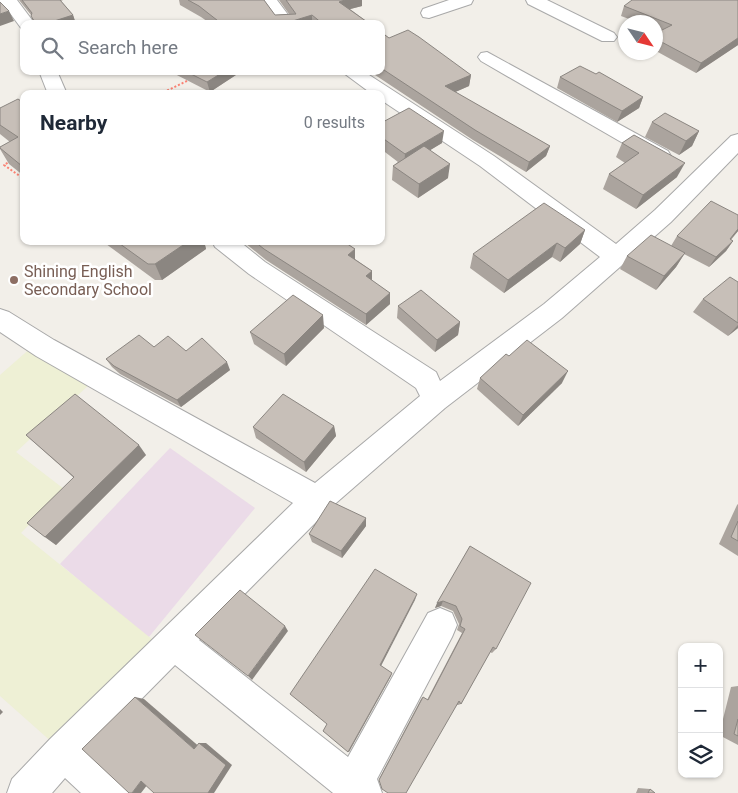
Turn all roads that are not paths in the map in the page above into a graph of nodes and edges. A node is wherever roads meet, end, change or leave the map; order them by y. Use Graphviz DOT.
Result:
graph roads {
  1 [pos="6,0"];
  2 [pos="268,0"];
  3 [pos="465,0"];
  4 [pos="534,0"];
  5 [pos="429,13"];
  6 [pos="24,20"];
  7 [pos="284,20"];
  8 [pos="608,38"];
  9 [pos="487,57"];
  10 [pos="50,75"];
  11 [pos="356,75"];
  12 [pos="56,90"];
  13 [pos="379,90"];
  14 [pos="385,94"];
  15 [pos="738,141"];
  16 [pos="687,171"];
  17 [pos="228,245"];
  18 [pos="616,256"];
  19 [pos="0,319"];
  20 [pos="434,400"];
  21 [pos="317,500"];
  22 [pos="440,625"];
  23 [pos="175,643"];
  24 [pos="63,752"];
  25 [pos="357,788"];
  26 [pos="26,793"];
  27 [pos="110,793"];
  1 -- 6 [label="street"];
  2 -- 7 [label="street"];
  3 -- 5 [label="street"];
  4 -- 8 [label="street"];
  9 -- 16 [label="street"];
  10 -- 12 [label="street"];
  11 -- 13 [label="street"];
  14 -- 18 [label="street"];
  15 -- 16 [label="street"];
  16 -- 18 [label="street"];
  17 -- 20 [label="street"];
  18 -- 20 [label="street"];
  19 -- 21 [label="street"];
  20 -- 21 [label="street"];
  21 -- 23 [label="street"];
  22 -- 25 [label="street"];
  23 -- 24 [label="street"];
  23 -- 25 [label="street"];
  24 -- 26 [label="street"];
  24 -- 27 [label="street"];
}
